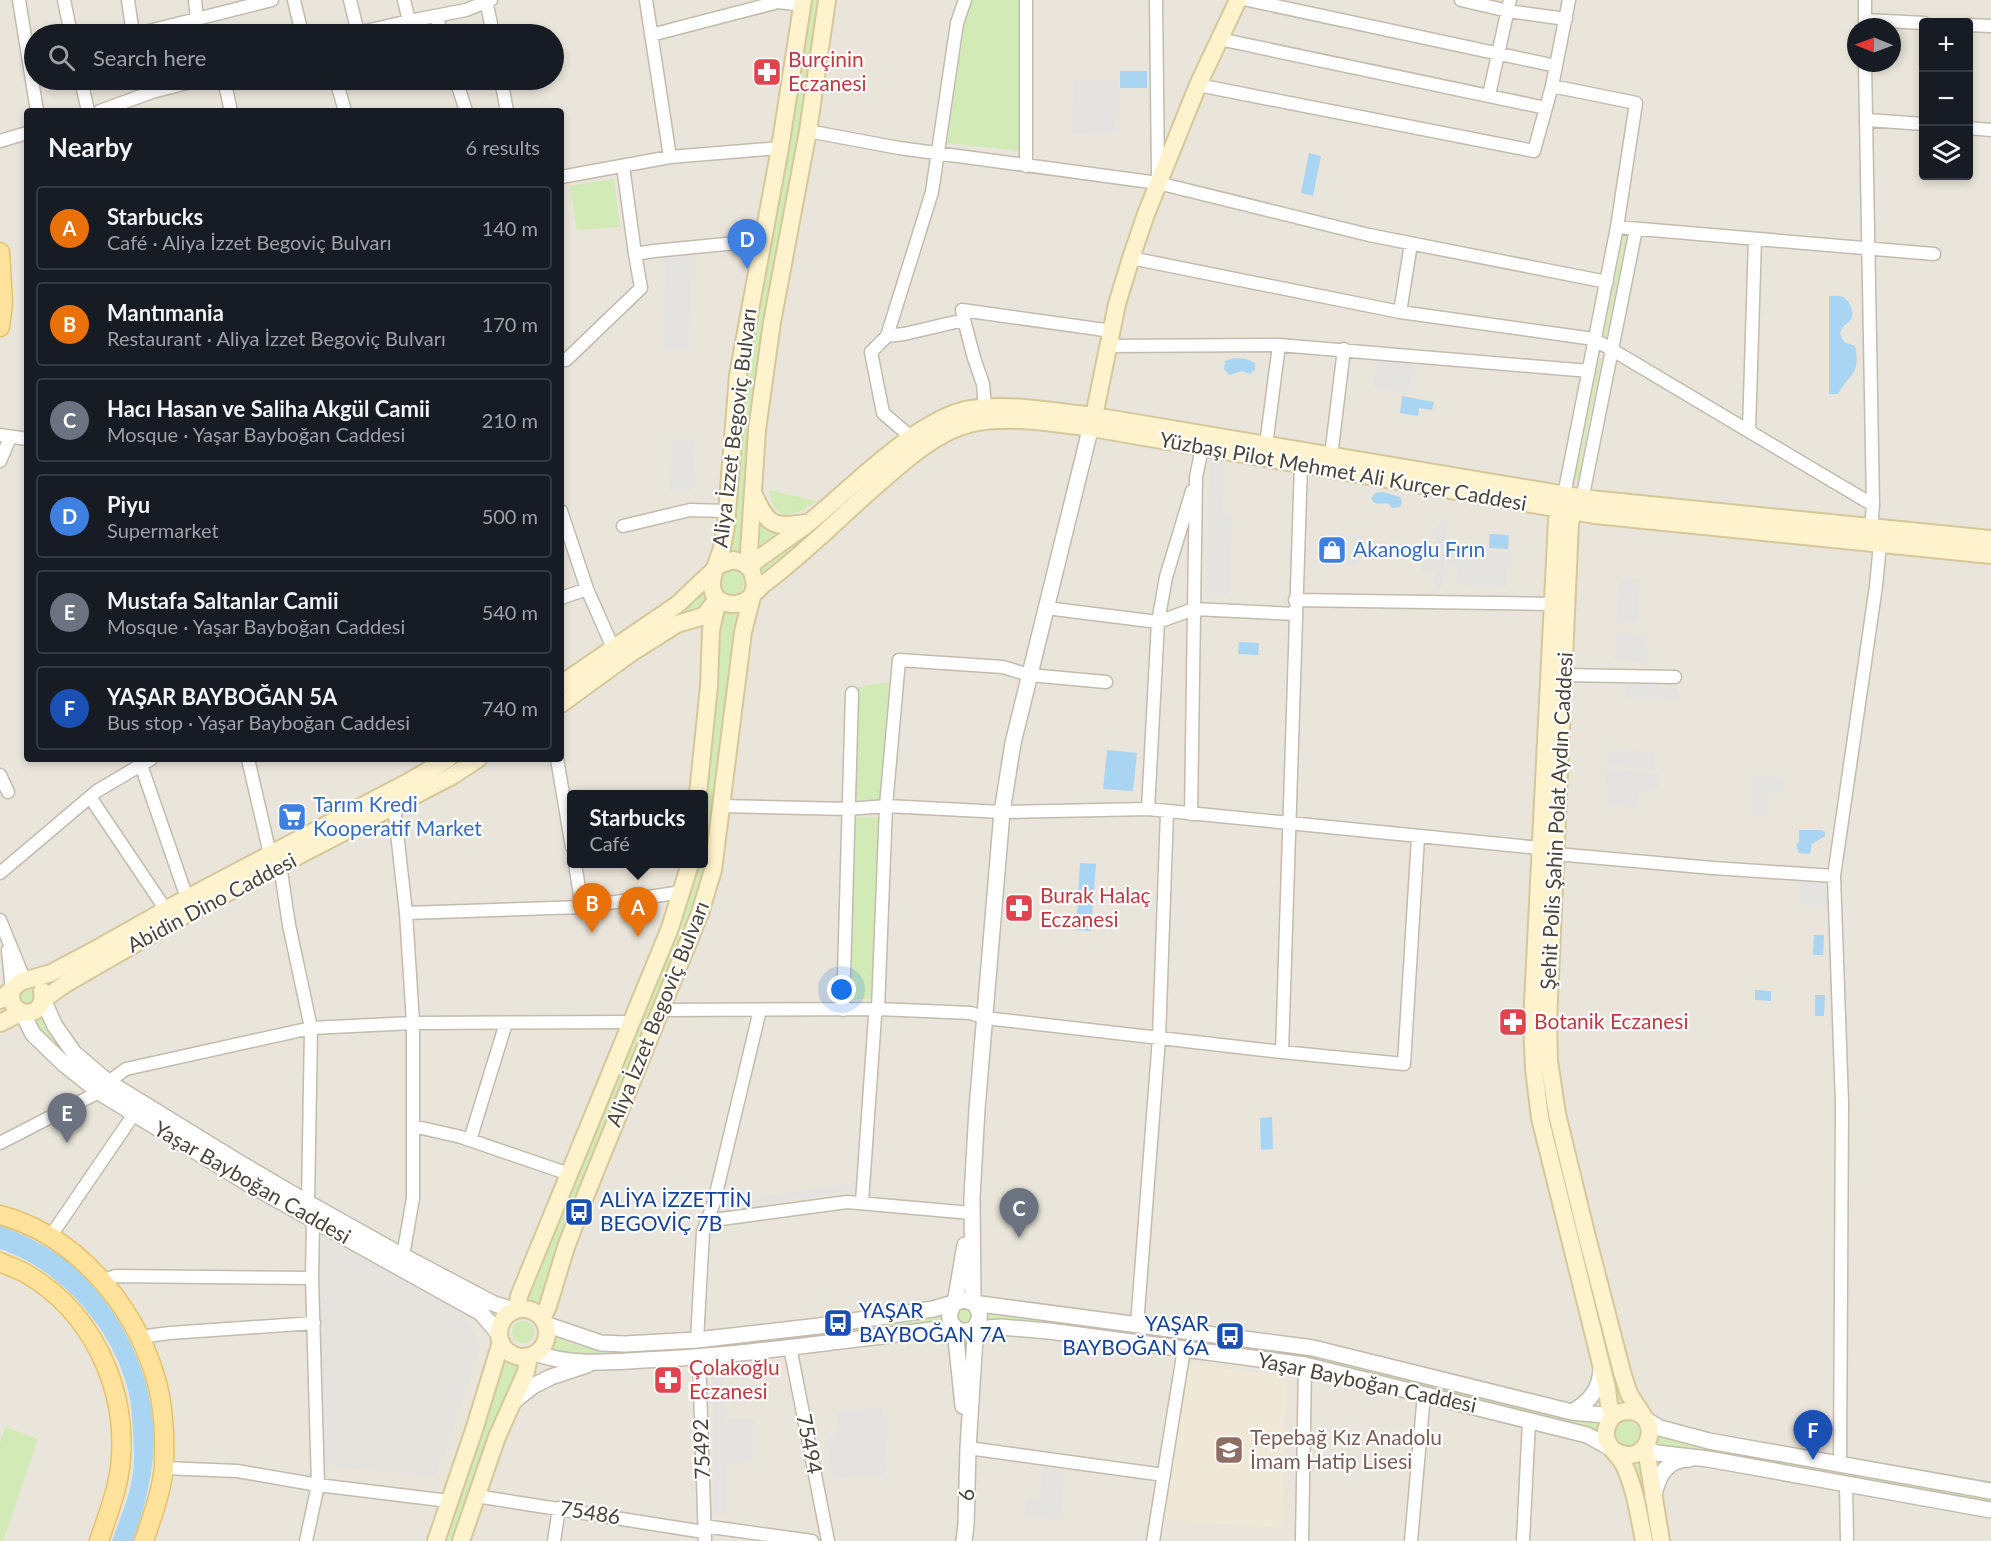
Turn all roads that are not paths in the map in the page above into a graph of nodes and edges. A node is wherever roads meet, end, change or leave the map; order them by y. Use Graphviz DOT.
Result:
graph roads {
  1 [pos="19,0"];
  2 [pos="64,0"];
  3 [pos="128,0"];
  4 [pos="195,0"];
  5 [pos="272,0"];
  6 [pos="294,0"];
  7 [pos="350,0"];
  8 [pos="404,0"];
  9 [pos="646,0"];
  10 [pos="827,0"];
  11 [pos="965,0"];
  12 [pos="1026,0"];
  13 [pos="1156,0"];
  14 [pos="1238,0"];
  15 [pos="1248,0"];
  16 [pos="1461,0"];
  17 [pos="1569,0"];
  18 [pos="1865,0"];
  19 [pos="488,1"];
  20 [pos="803,2"];
  21 [pos="241,4"];
  22 [pos="1509,5"];
  23 [pos="436,16"];
  24 [pos="1865,18"];
  25 [pos="197,19"];
  26 [pos="1566,19"];
  27 [pos="409,21"];
  28 [pos="1901,23"];
  29 [pos="1919,23"];
  30 [pos="69,24"];
  31 [pos="133,24"];
  32 [pos="176,24"];
  33 [pos="300,24"];
  34 [pos="354,24"];
  35 [pos="397,24"];
  36 [pos="439,24"];
  37 [pos="491,24"];
  38 [pos="1973,25"];
  39 [pos="1991,26"];
  40 [pos="24,31"];
  41 [pos="651,35"];
  42 [pos="1219,39"];
  43 [pos="1497,54"];
  44 [pos="1556,66"];
  45 [pos="1866,72"];
  46 [pos="1198,85"];
  47 [pos="1552,86"];
  48 [pos="34,90"];
  49 [pos="83,90"];
  50 [pos="160,90"];
  51 [pos="226,90"];
  52 [pos="339,90"];
  53 [pos="459,90"];
  54 [pos="503,90"];
  55 [pos="152,92"];
  56 [pos="1489,95"];
  57 [pos="37,108"];
  58 [pos="86,108"];
  59 [pos="118,108"];
  60 [pos="230,108"];
  61 [pos="344,108"];
  62 [pos="465,108"];
  63 [pos="506,108"];
  64 [pos="1546,108"];
  65 [pos="1866,120"];
  66 [pos="1919,124"];
  67 [pos="1973,128"];
  68 [pos="1991,129"];
  69 [pos="808,131"];
  70 [pos="24,134"];
  71 [pos="0,141"];
  72 [pos="780,148"];
  73 [pos="938,153"];
  74 [pos="670,157"];
  75 [pos="623,166"];
  76 [pos="1026,166"];
  77 [pos="564,176"];
  78 [pos="1158,183"];
  79 [pos="1617,228"];
  80 [pos="1636,229"];
  81 [pos="1755,239"];
  82 [pos="1411,244"];
  83 [pos="1869,248"];
  84 [pos="761,249"];
  85 [pos="0,252"];
  86 [pos="635,254"];
  87 [pos="1934,254"];
  88 [pos="1131,258"];
  89 [pos="1607,282"];
  90 [pos="1400,312"];
  91 [pos="964,320"];
  92 [pos="0,327"];
  93 [pos="887,336"];
  94 [pos="1109,338"];
  95 [pos="1596,340"];
  96 [pos="1280,345"];
  97 [pos="1344,349"];
  98 [pos="1612,350"];
  99 [pos="564,360"];
  100 [pos="1589,371"];
  101 [pos="985,408"];
  102 [pos="1093,422"];
  103 [pos="1749,430"];
  104 [pos="5,437"];
  105 [pos="912,438"];
  106 [pos="24,439"];
  107 [pos="1266,445"];
  108 [pos="1202,448"];
  109 [pos="1331,456"];
  110 [pos="0,461"];
  111 [pos="1301,464"];
  112 [pos="1196,477"];
  113 [pos="753,492"];
  114 [pos="1570,503"];
  115 [pos="1873,505"];
  116 [pos="727,511"];
  117 [pos="564,520"];
  118 [pos="810,523"];
  119 [pos="623,526"];
  120 [pos="1871,528"];
  121 [pos="1991,539"];
  122 [pos="1880,544"];
  123 [pos="1991,555"];
  124 [pos="748,567"];
  125 [pos="714,571"];
  126 [pos="587,589"];
  127 [pos="752,592"];
  128 [pos="564,597"];
  129 [pos="718,598"];
  130 [pos="1296,600"];
  131 [pos="1553,604"];
  132 [pos="1046,608"];
  133 [pos="1194,609"];
  134 [pos="1295,614"];
  135 [pos="1158,622"];
  136 [pos="614,648"];
  137 [pos="1029,675"];
  138 [pos="1563,675"];
  139 [pos="1676,677"];
  140 [pos="564,682"];
  141 [pos="1106,682"];
  142 [pos="852,693"];
  143 [pos="564,702"];
  144 [pos="146,762"];
  145 [pos="249,762"];
  146 [pos="443,762"];
  147 [pos="473,762"];
  148 [pos="558,762"];
  149 [pos="0,775"];
  150 [pos="699,790"];
  151 [pos="8,792"];
  152 [pos="90,797"];
  153 [pos="394,806"];
  154 [pos="721,806"];
  155 [pos="886,806"];
  156 [pos="848,809"];
  157 [pos="1148,809"];
  158 [pos="1002,812"];
  159 [pos="1167,812"];
  160 [pos="1191,814"];
  161 [pos="567,818"];
  162 [pos="1289,824"];
  163 [pos="1418,837"];
  164 [pos="1548,851"];
  165 [pos="275,860"];
  166 [pos="576,868"];
  167 [pos="689,868"];
  168 [pos="0,873"];
  169 [pos="1834,876"];
  170 [pos="682,892"];
  171 [pos="187,898"];
  172 [pos="582,907"];
  173 [pos="166,910"];
  174 [pos="406,913"];
  175 [pos="0,920"];
  176 [pos="12,990"];
  177 [pos="43,1000"];
  178 [pos="878,1009"];
  179 [pos="661,1010"];
  180 [pos="760,1010"];
  181 [pos="843,1010"];
  182 [pos="22,1012"];
  183 [pos="985,1018"];
  184 [pos="631,1022"];
  185 [pos="0,1023"];
  186 [pos="413,1023"];
  187 [pos="506,1023"];
  188 [pos="311,1028"];
  189 [pos="1159,1038"];
  190 [pos="1282,1052"];
  191 [pos="104,1087"];
  192 [pos="134,1114"];
  193 [pos="413,1126"];
  194 [pos="470,1140"];
  195 [pos="0,1143"];
  196 [pos="569,1174"];
  197 [pos="862,1202"];
  198 [pos="308,1203"];
  199 [pos="971,1213"];
  200 [pos="0,1215"];
  201 [pos="313,1220"];
  202 [pos="706,1221"];
  203 [pos="50,1237"];
  204 [pos="403,1256"];
  205 [pos="0,1262"];
  206 [pos="312,1278"];
  207 [pos="103,1281"];
  208 [pos="955,1303"];
  209 [pos="973,1303"];
  210 [pos="515,1309"];
  211 [pos="544,1321"];
  212 [pos="314,1323"];
  213 [pos="1137,1324"];
  214 [pos="965,1329"];
  215 [pos="139,1337"];
  216 [pos="500,1338"];
  217 [pos="697,1340"];
  218 [pos="790,1347"];
  219 [pos="1184,1349"];
  220 [pos="532,1354"];
  221 [pos="699,1358"];
  222 [pos="597,1362"];
  223 [pos="1305,1365"];
  224 [pos="1602,1366"];
  225 [pos="1425,1394"];
  226 [pos="513,1402"];
  227 [pos="1572,1412"];
  228 [pos="1614,1416"];
  229 [pos="1529,1420"];
  230 [pos="1646,1420"];
  231 [pos="968,1448"];
  232 [pos="1612,1449"];
  233 [pos="1644,1449"];
  234 [pos="1708,1459"];
  235 [pos="1840,1465"];
  236 [pos="164,1467"];
  237 [pos="1164,1475"];
  238 [pos="1846,1484"];
  239 [pos="318,1485"];
  240 [pos="1991,1491"];
  241 [pos="476,1496"];
  242 [pos="1653,1498"];
  243 [pos="449,1501"];
  244 [pos="559,1508"];
  245 [pos="1991,1510"];
  246 [pos="704,1533"];
  247 [pos="99,1541"];
  248 [pos="144,1541"];
  249 [pos="306,1541"];
  250 [pos="436,1541"];
  251 [pos="461,1541"];
  252 [pos="554,1541"];
  253 [pos="812,1541"];
  254 [pos="828,1541"];
  255 [pos="964,1541"];
  256 [pos="1153,1541"];
  257 [pos="1302,1541"];
  258 [pos="1411,1541"];
  259 [pos="1523,1541"];
  260 [pos="1644,1541"];
  261 [pos="1660,1541"];
  262 [pos="1847,1541"];
  1 -- 40 [label="street"];
  2 -- 30 [label="street"];
  3 -- 31 [label="street"];
  4 -- 25 [label="street"];
  5 -- 21 [label="street"];
  6 -- 33 [label="street"];
  7 -- 34 [label="street"];
  8 -- 27 [label="street"];
  9 -- 41 [label="street"];
  10 -- 69 [label="main road, Aliya İzzet Begoviç Bulvarı"];
  11 -- 73 [label="street"];
  12 -- 76 [label="street"];
  13 -- 78 [label="street"];
  14 -- 42 [label="main road"];
  15 -- 43 [label="street"];
  16 -- 22 [label="street"];
  17 -- 26 [label="street"];
  18 -- 24 [label="street"];
  19 -- 23 [label="street"];
  19 -- 37 [label="street"];
  20 -- 41 [label="street"];
  20 -- 72 [label="main road, Aliya İzzet Begoviç Bulvarı"];
  21 -- 25 [label="street"];
  22 -- 26 [label="street"];
  22 -- 43 [label="street"];
  23 -- 27 [label="street"];
  23 -- 36 [label="street"];
  25 -- 32 [label="street"];
  26 -- 44 [label="street"];
  27 -- 35 [label="street"];
  28 -- 29 [label="street"];
  38 -- 39 [label="street"];
  41 -- 74 [label="street"];
  42 -- 46 [label="main road"];
  42 -- 56 [label="street"];
  43 -- 44 [label="street"];
  43 -- 56 [label="street"];
  44 -- 47 [label="street"];
  45 -- 65 [label="street"];
  46 -- 64 [label="street"];
  46 -- 78 [label="main road"];
  47 -- 64 [label="street"];
  47 -- 79 [label="street"];
  48 -- 57 [label="street"];
  49 -- 58 [label="street"];
  50 -- 55 [label="street"];
  51 -- 60 [label="street"];
  52 -- 61 [label="street"];
  53 -- 62 [label="street"];
  54 -- 63 [label="street"];
  55 -- 59 [label="street"];
  56 -- 64 [label="street"];
  65 -- 66 [label="street"];
  65 -- 83 [label="street"];
  67 -- 68 [label="street"];
  69 -- 73 [label="street"];
  69 -- 113 [label="main road, Aliya İzzet Begoviç Bulvarı"];
  70 -- 71 [label="street"];
  72 -- 74 [label="street"];
  72 -- 84 [label="main road, Aliya İzzet Begoviç Bulvarı"];
  73 -- 76 [label="street"];
  73 -- 93 [label="street"];
  74 -- 75 [label="street"];
  75 -- 77 [label="street"];
  75 -- 86 [label="street"];
  76 -- 78 [label="street"];
  78 -- 82 [label="street"];
  78 -- 88 [label="main road"];
  79 -- 80 [label="street"];
  79 -- 89 [label="street"];
  80 -- 81 [label="street"];
  80 -- 98 [label="street"];
  81 -- 83 [label="street"];
  81 -- 103 [label="street"];
  82 -- 89 [label="street"];
  82 -- 90 [label="street"];
  83 -- 87 [label="street"];
  83 -- 115 [label="street"];
  84 -- 86 [label="street"];
  84 -- 116 [label="main road, Aliya İzzet Begoviç Bulvarı"];
  85 -- 92 [label="main road"];
  86 -- 99 [label="street"];
  88 -- 90 [label="street"];
  88 -- 94 [label="main road"];
  89 -- 95 [label="street"];
  90 -- 95 [label="street"];
  91 -- 93 [label="street"];
  91 -- 94 [label="street"];
  91 -- 101 [label="street"];
  93 -- 105 [label="street"];
  94 -- 96 [label="street"];
  94 -- 102 [label="main road"];
  95 -- 98 [label="street"];
  95 -- 100 [label="street"];
  96 -- 97 [label="street"];
  96 -- 107 [label="street"];
  97 -- 100 [label="street"];
  97 -- 109 [label="street"];
  98 -- 103 [label="street"];
  98 -- 114 [label="street"];
  100 -- 114 [label="street"];
  101 -- 102 [label="main road, Yüzbaşı Pilot Mehmet Ali Kurçer Caddesi"];
  101 -- 105 [label="main road, Yüzbaşı Pilot Mehmet Ali Kurçer Caddesi"];
  102 -- 107 [label="main road, Yüzbaşı Pilot Mehmet Ali Kurçer Caddesi"];
  102 -- 108 [label="main road, Yüzbaşı Pilot Mehmet Ali Kurçer Caddesi"];
  102 -- 127 [label="main road, Yüzbaşı Pilot Mehmet Ali Kurçer Caddesi"];
  102 -- 132 [label="street"];
  103 -- 115 [label="street"];
  104 -- 106 [label="street"];
  104 -- 110 [label="street"];
  105 -- 118 [label="main road, Yüzbaşı Pilot Mehmet Ali Kurçer Caddesi"];
  107 -- 109 [label="main road, Yüzbaşı Pilot Mehmet Ali Kurçer Caddesi"];
  108 -- 111 [label="main road, Yüzbaşı Pilot Mehmet Ali Kurçer Caddesi"];
  108 -- 112 [label="street"];
  109 -- 114 [label="main road, Yüzbaşı Pilot Mehmet Ali Kurçer Caddesi"];
  111 -- 114 [label="main road, Yüzbaşı Pilot Mehmet Ali Kurçer Caddesi"];
  111 -- 130 [label="street"];
  112 -- 133 [label="street"];
  112 -- 135 [label="street"];
  113 -- 118 [label="main road"];
  113 -- 124 [label="main road, Aliya İzzet Begoviç Bulvarı"];
  114 -- 120 [label="main road, Yüzbaşı Pilot Mehmet Ali Kurçer Caddesi"];
  114 -- 122 [label="main road, Yüzbaşı Pilot Mehmet Ali Kurçer Caddesi"];
  114 -- 131 [label="main road, Şehit Polis Şahin Polat Aydın Caddesi"];
  114 -- 138 [label="main road, Şehit Polis Şahin Polat Aydın Caddesi"];
  115 -- 120 [label="street"];
  116 -- 119 [label="street"];
  116 -- 125 [label="main road, Aliya İzzet Begoviç Bulvarı"];
  117 -- 126 [label="street"];
  118 -- 124 [label="main road, Yüzbaşı Pilot Mehmet Ali Kurçer Caddesi"];
  120 -- 121 [label="main road, Yüzbaşı Pilot Mehmet Ali Kurçer Caddesi"];
  122 -- 123 [label="main road, Yüzbaşı Pilot Mehmet Ali Kurçer Caddesi"];
  122 -- 169 [label="street"];
  124 -- 125 [label="main road"];
  124 -- 127 [label="main road"];
  125 -- 129 [label="main road"];
  125 -- 136 [label="main road"];
  126 -- 128 [label="street"];
  126 -- 136 [label="street"];
  127 -- 129 [label="main road"];
  127 -- 154 [label="main road, Aliya İzzet Begoviç Bulvarı"];
  129 -- 143 [label="main road"];
  129 -- 150 [label="main road"];
  130 -- 131 [label="street"];
  130 -- 134 [label="street"];
  131 -- 164 [label="main road, Şehit Polis Şahin Polat Aydın Caddesi"];
  132 -- 135 [label="street"];
  132 -- 137 [label="street"];
  133 -- 134 [label="street"];
  133 -- 135 [label="street"];
  133 -- 160 [label="street"];
  134 -- 162 [label="street"];
  135 -- 157 [label="street"];
  136 -- 140 [label="main road"];
  137 -- 141 [label="street"];
  137 -- 155 [label="street"];
  137 -- 158 [label="street"];
  138 -- 139 [label="street"];
  138 -- 164 [label="main road, Şehit Polis Şahin Polat Aydın Caddesi"];
  142 -- 156 [label="street"];
  144 -- 152 [label="street"];
  144 -- 171 [label="street"];
  145 -- 165 [label="street"];
  146 -- 165 [label="main road, Abidin Dino Caddesi"];
  147 -- 153 [label="main road, Abidin Dino Caddesi"];
  148 -- 161 [label="street"];
  149 -- 151 [label="street"];
  152 -- 168 [label="street"];
  152 -- 173 [label="street"];
  153 -- 165 [label="main road, Abidin Dino Caddesi"];
  153 -- 174 [label="street"];
  154 -- 156 [label="street"];
  154 -- 179 [label="main road, Aliya İzzet Begoviç Bulvarı"];
  155 -- 156 [label="street"];
  155 -- 158 [label="street"];
  155 -- 178 [label="street"];
  156 -- 181 [label="street"];
  157 -- 158 [label="street"];
  157 -- 159 [label="street"];
  158 -- 183 [label="street"];
  159 -- 160 [label="street"];
  159 -- 189 [label="street"];
  160 -- 162 [label="street"];
  162 -- 163 [label="street"];
  162 -- 190 [label="street"];
  163 -- 164 [label="street"];
  163 -- 190 [label="street"];
  164 -- 169 [label="street"];
  164 -- 224 [label="main road, Şehit Polis Şahin Polat Aydın Caddesi"];
  164 -- 230 [label="main road, Şehit Polis Şahin Polat Aydın Caddesi"];
  165 -- 171 [label="main road, Abidin Dino Caddesi"];
  165 -- 177 [label="main road, Abidin Dino Caddesi"];
  165 -- 188 [label="street"];
  166 -- 172 [label="street"];
  167 -- 170 [label="main road, Aliya İzzet Begoviç Bulvarı"];
  169 -- 235 [label="street"];
  170 -- 172 [label="street"];
  170 -- 184 [label="main road, Aliya İzzet Begoviç Bulvarı"];
  171 -- 173 [label="main road, Abidin Dino Caddesi"];
  172 -- 174 [label="street"];
  173 -- 176 [label="main road, Abidin Dino Caddesi"];
  174 -- 186 [label="street"];
  175 -- 176 [label="street"];
  176 -- 177 [label="main road"];
  176 -- 182 [label="main road"];
  177 -- 182 [label="main road"];
  177 -- 191 [label="street, Yaşar Bayboğan Caddesi"];
  178 -- 181 [label="street"];
  178 -- 183 [label="street"];
  178 -- 197 [label="street"];
  179 -- 180 [label="street"];
  179 -- 211 [label="main road, Aliya İzzet Begoviç Bulvarı"];
  180 -- 181 [label="street"];
  180 -- 202 [label="street"];
  182 -- 185 [label="main road"];
  182 -- 191 [label="street, Yaşar Bayboğan Caddesi"];
  183 -- 189 [label="street"];
  183 -- 199 [label="street"];
  184 -- 187 [label="street"];
  184 -- 196 [label="main road, Aliya İzzet Begoviç Bulvarı"];
  186 -- 187 [label="street"];
  186 -- 188 [label="street"];
  186 -- 193 [label="street"];
  187 -- 194 [label="street"];
  188 -- 191 [label="street"];
  188 -- 198 [label="street"];
  189 -- 190 [label="street"];
  189 -- 213 [label="street"];
  191 -- 192 [label="street, Yaşar Bayboğan Caddesi"];
  191 -- 195 [label="street"];
  191 -- 198 [label="street, Yaşar Bayboğan Caddesi"];
  192 -- 201 [label="street, Yaşar Bayboğan Caddesi"];
  192 -- 203 [label="street"];
  193 -- 194 [label="street"];
  193 -- 204 [label="street"];
  194 -- 196 [label="street"];
  196 -- 210 [label="main road, Aliya İzzet Begoviç Bulvarı"];
  197 -- 199 [label="street"];
  197 -- 202 [label="street"];
  198 -- 204 [label="street, Yaşar Bayboğan Caddesi"];
  199 -- 208 [label="street"];
  199 -- 209 [label="street"];
  200 -- 203 [label="main road"];
  201 -- 206 [label="street"];
  201 -- 216 [label="street, Yaşar Bayboğan Caddesi"];
  202 -- 217 [label="street"];
  203 -- 207 [label="main road"];
  204 -- 210 [label="street, Yaşar Bayboğan Caddesi"];
  205 -- 247 [label="main road"];
  206 -- 207 [label="street"];
  206 -- 212 [label="street"];
  207 -- 215 [label="main road"];
  208 -- 209 [label="street"];
  208 -- 214 [label="street"];
  208 -- 217 [label="street"];
  209 -- 213 [label="street, Yaşar Bayboğan Caddesi"];
  209 -- 214 [label="street"];
  210 -- 211 [label="main road"];
  210 -- 216 [label="main road"];
  211 -- 217 [label="street"];
  211 -- 220 [label="main road"];
  212 -- 215 [label="street"];
  212 -- 239 [label="street"];
  213 -- 227 [label="street, Yaşar Bayboğan Caddesi"];
  214 -- 218 [label="street, Yaşar Bayboğan Caddesi"];
  214 -- 219 [label="street, Yaşar Bayboğan Caddesi"];
  214 -- 231 [label="street, 6"];
  215 -- 236 [label="main road"];
  216 -- 220 [label="main road"];
  216 -- 243 [label="main road"];
  218 -- 221 [label="street, Yaşar Bayboğan Caddesi"];
  218 -- 254 [label="street, 75494"];
  219 -- 223 [label="street, Yaşar Bayboğan Caddesi"];
  219 -- 237 [label="street"];
  220 -- 222 [label="street, Yaşar Bayboğan Caddesi"];
  220 -- 226 [label="main road"];
  221 -- 222 [label="street, Yaşar Bayboğan Caddesi"];
  221 -- 246 [label="street, 75492"];
  222 -- 226 [label="street"];
  223 -- 225 [label="street, Yaşar Bayboğan Caddesi"];
  223 -- 257 [label="street"];
  224 -- 227 [label="street"];
  224 -- 228 [label="main road, Şehit Polis Şahin Polat Aydın Caddesi"];
  225 -- 229 [label="street, Yaşar Bayboğan Caddesi"];
  225 -- 258 [label="street"];
  226 -- 241 [label="main road"];
  227 -- 228 [label="street, Yaşar Bayboğan Caddesi"];
  228 -- 230 [label="main road"];
  228 -- 232 [label="main road"];
  229 -- 232 [label="street, Yaşar Bayboğan Caddesi"];
  229 -- 259 [label="street"];
  230 -- 233 [label="main road"];
  230 -- 235 [label="street"];
  231 -- 237 [label="street"];
  231 -- 255 [label="street, 6"];
  232 -- 233 [label="main road"];
  232 -- 260 [label="main road"];
  233 -- 234 [label="street"];
  233 -- 242 [label="main road"];
  234 -- 238 [label="street"];
  234 -- 242 [label="street"];
  235 -- 240 [label="street"];
  236 -- 239 [label="street"];
  236 -- 248 [label="main road"];
  237 -- 256 [label="street"];
  238 -- 245 [label="street"];
  238 -- 262 [label="street"];
  239 -- 243 [label="street"];
  239 -- 249 [label="street"];
  241 -- 244 [label="street, 75486"];
  241 -- 251 [label="main road"];
  242 -- 261 [label="main road"];
  243 -- 250 [label="main road"];
  244 -- 246 [label="street, 75486"];
  244 -- 252 [label="street"];
  246 -- 253 [label="street, 75486"];
}
